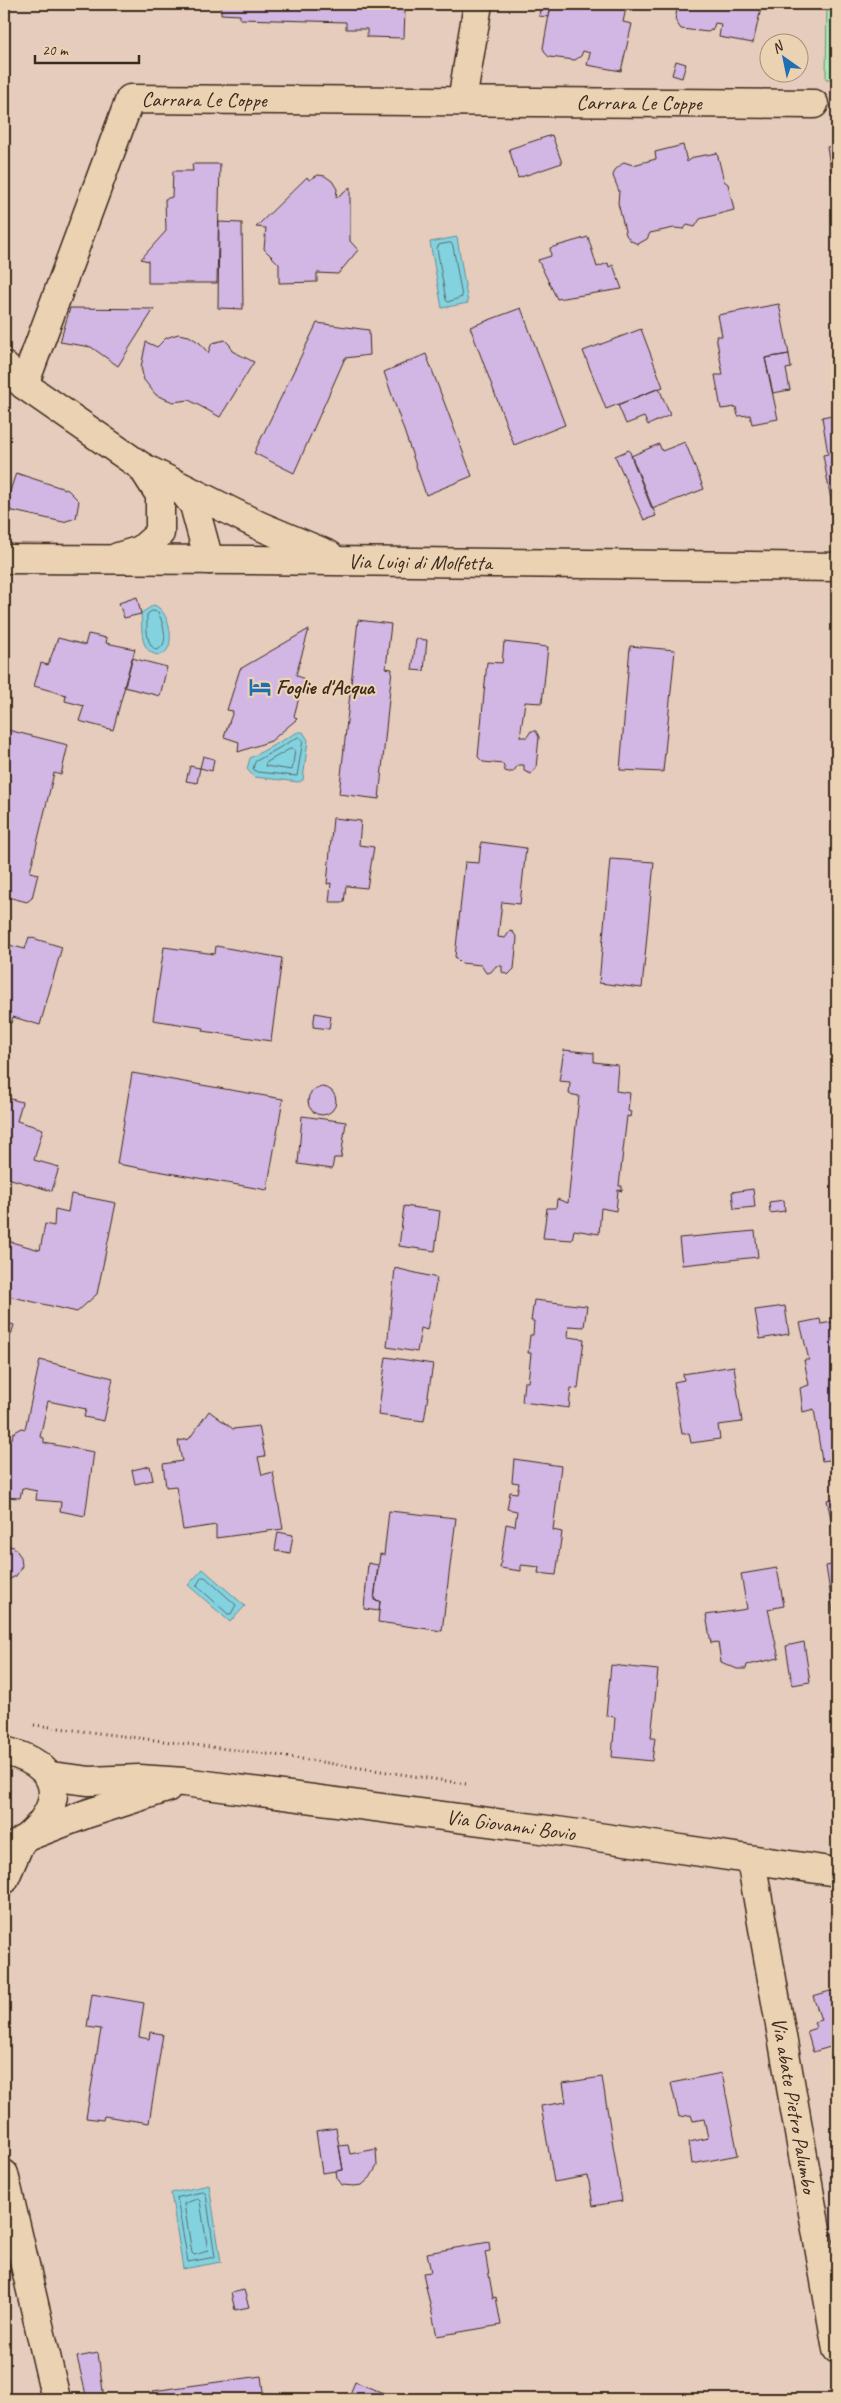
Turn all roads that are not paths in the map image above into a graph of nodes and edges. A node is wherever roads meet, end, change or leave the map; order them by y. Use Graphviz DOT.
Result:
graph roads {
  1 [pos="478,4"];
  2 [pos="462,101"];
  3 [pos="814,104"];
  4 [pos="4,366"];
  5 [pos="24,385"];
  6 [pos="142,467"];
  7 [pos="178,485"];
  8 [pos="260,526"];
  9 [pos="4,559"];
  10 [pos="110,559"];
  11 [pos="209,560"];
  12 [pos="252,560"];
  13 [pos="343,561"];
  14 [pos="837,567"];
  15 [pos="4,1751"];
  16 [pos="50,1776"];
  17 [pos="184,1782"];
  18 [pos="18,1844"];
  19 [pos="751,1860"];
  20 [pos="837,1872"];
  21 [pos="4,1880"];
  22 [pos="4,2174"];
  23 [pos="837,2349"];
  24 [pos="56,2399"];
  1 -- 2 [label="street"];
  2 -- 3 [label="street, Carrara Le Coppe"];
  2 -- 5 [label="street, Carrara Le Coppe"];
  4 -- 5 [label="street"];
  5 -- 6 [label="street"];
  6 -- 7 [label="street"];
  6 -- 10 [label="street"];
  7 -- 8 [label="street"];
  7 -- 11 [label="street"];
  8 -- 12 [label="street"];
  8 -- 13 [label="street"];
  9 -- 10 [label="street, Via Luigi di Molfetta"];
  10 -- 11 [label="street, Via Luigi di Molfetta"];
  11 -- 12 [label="street, Via Luigi di Molfetta"];
  12 -- 13 [label="street, Via Luigi di Molfetta"];
  13 -- 14 [label="street, Via Luigi di Molfetta"];
  15 -- 16 [label="street"];
  16 -- 17 [label="street, Via Giovanni Bovio"];
  16 -- 18 [label="street"];
  17 -- 18 [label="street"];
  17 -- 19 [label="street, Via Giovanni Bovio"];
  18 -- 21 [label="street"];
  19 -- 20 [label="street, Via Giovanni Bovio"];
  19 -- 23 [label="street, Via abate Pietro Palumbo"];
  22 -- 24 [label="street"];
}
